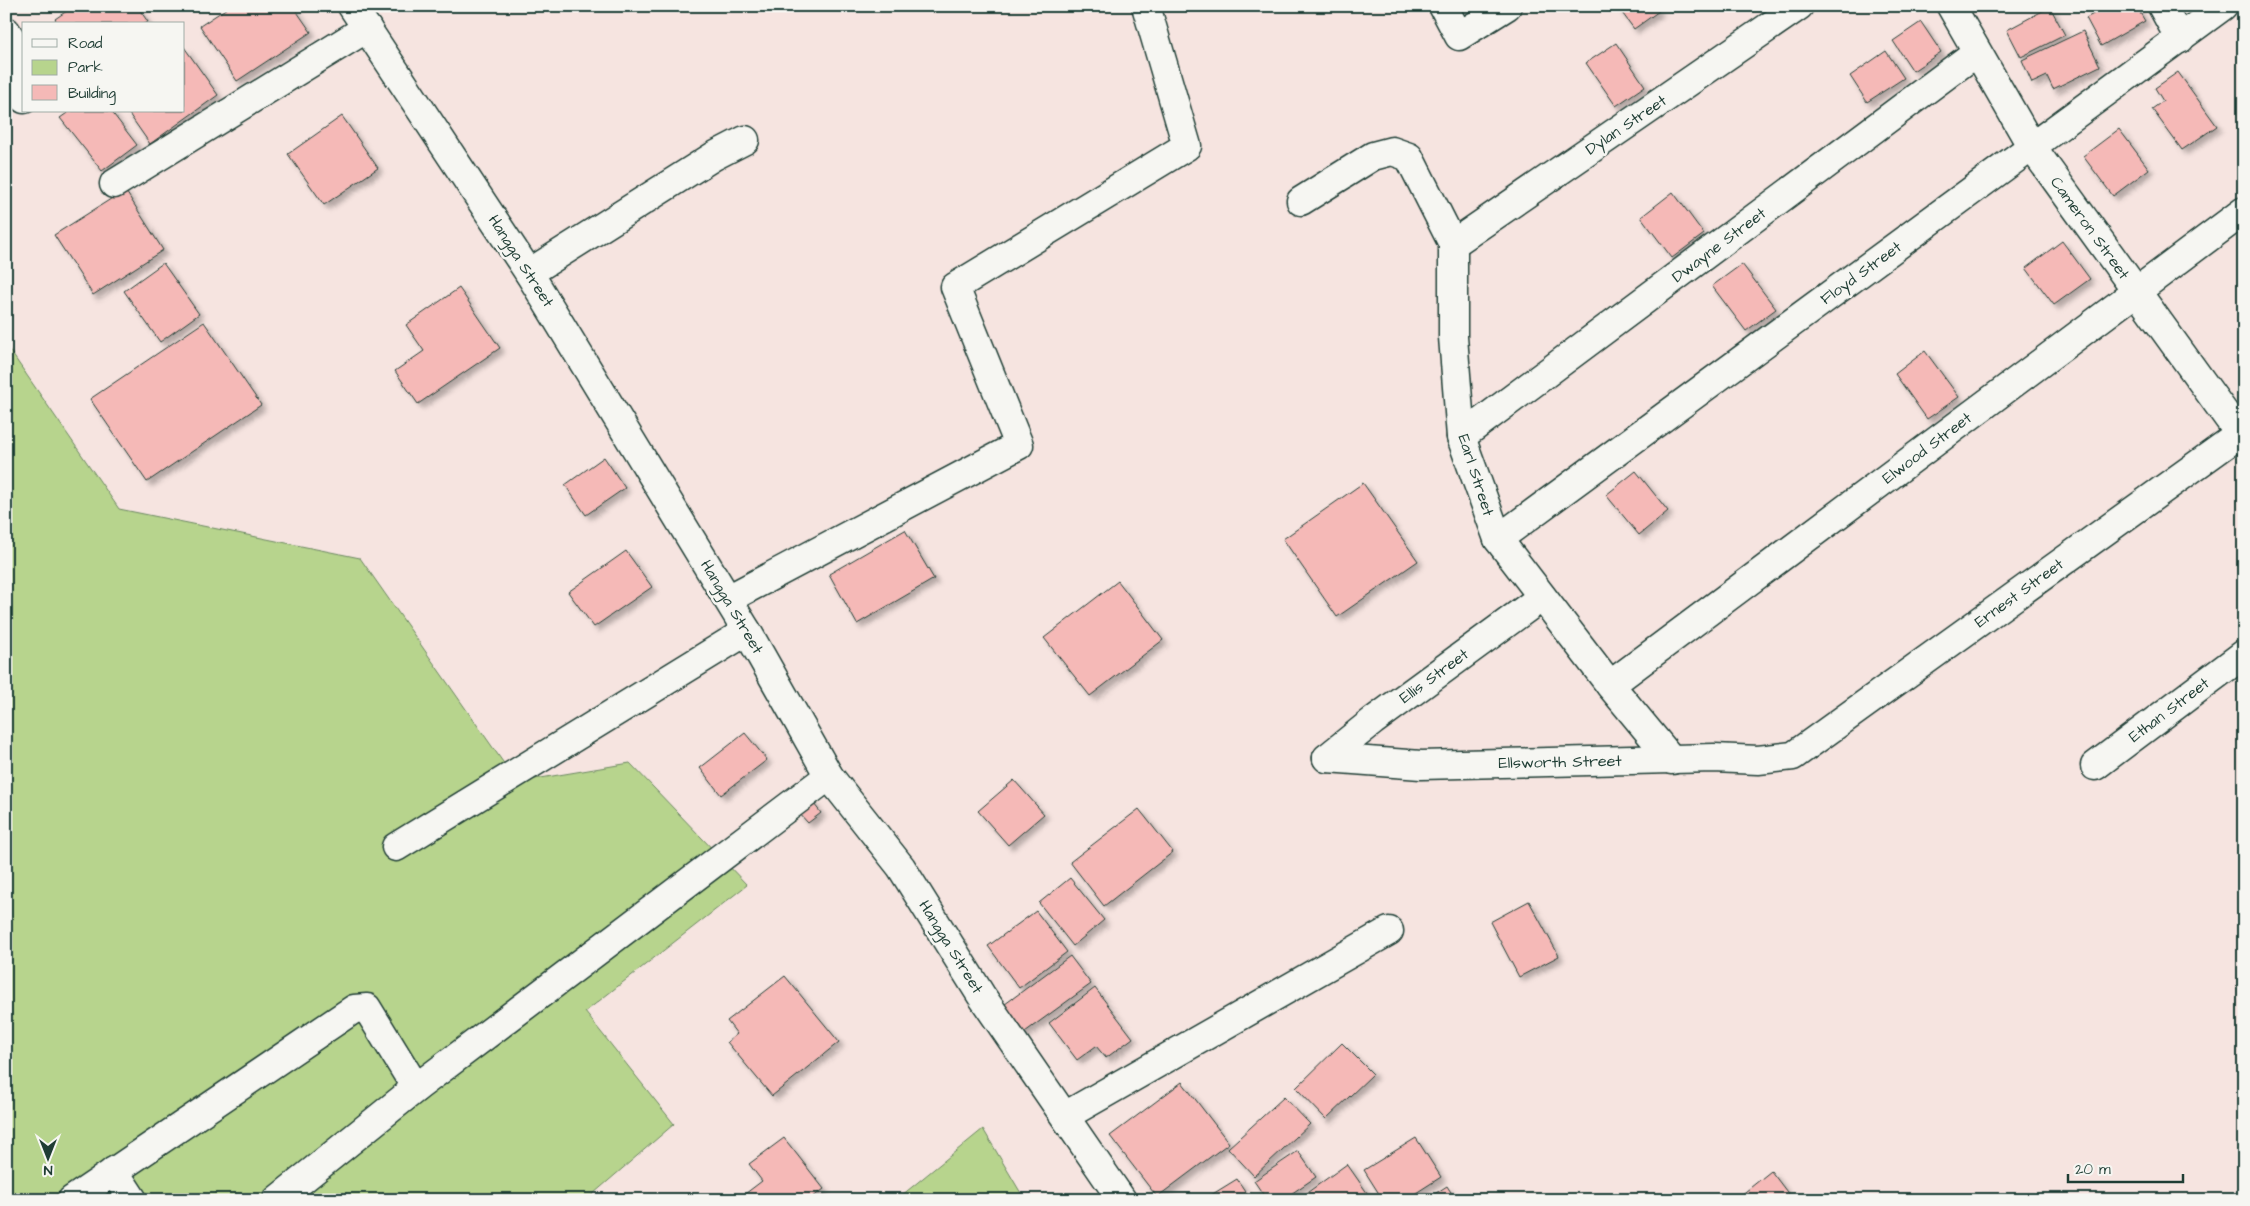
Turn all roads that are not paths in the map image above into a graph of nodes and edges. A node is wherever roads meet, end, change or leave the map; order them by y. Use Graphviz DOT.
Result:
graph roads {
  1 [pos="1146,6"];
  2 [pos="1443,6"];
  3 [pos="1507,6"];
  4 [pos="1799,6"];
  5 [pos="1951,6"];
  6 [pos="2162,6"];
  7 [pos="2223,6"];
  8 [pos="360,17"];
  9 [pos="6,31"];
  10 [pos="2180,38"];
  11 [pos="1977,52"];
  12 [pos="22,67"];
  13 [pos="746,140"];
  14 [pos="2032,147"];
  15 [pos="114,184"];
  16 [pos="1301,201"];
  17 [pos="2244,211"];
  18 [pos="1453,244"];
  19 [pos="529,273"];
  20 [pos="2135,291"];
  21 [pos="2242,435"];
  22 [pos="1461,437"];
  23 [pos="1498,539"];
  24 [pos="1542,597"];
  25 [pos="728,599"];
  26 [pos="747,631"];
  27 [pos="2244,654"];
  28 [pos="1610,686"];
  29 [pos="1793,756"];
  30 [pos="1327,758"];
  31 [pos="1672,760"];
  32 [pos="2094,766"];
  33 [pos="829,776"];
  34 [pos="396,847"];
  35 [pos="1389,931"];
  36 [pos="416,1088"];
  37 [pos="1065,1116"];
  38 [pos="114,1171"];
  39 [pos="72,1200"];
  40 [pos="133,1200"];
  41 [pos="277,1200"];
  42 [pos="1122,1200"];
  1 -- 25 [label="street"];
  2 -- 3 [label="street"];
  4 -- 18 [label="street, Dylan Street"];
  5 -- 11 [label="street, Cameron Street"];
  6 -- 10 [label="street"];
  7 -- 10 [label="street, Floyd Street"];
  8 -- 15 [label="street"];
  8 -- 19 [label="street, Hangga Street"];
  9 -- 12 [label="street"];
  10 -- 14 [label="street, Floyd Street"];
  11 -- 14 [label="street, Cameron Street"];
  11 -- 22 [label="street, Dwayne Street"];
  13 -- 19 [label="street"];
  14 -- 20 [label="street, Cameron Street"];
  14 -- 23 [label="street, Floyd Street"];
  16 -- 18 [label="street, Earl Street"];
  17 -- 20 [label="street, Elwood Street"];
  18 -- 22 [label="street, Earl Street"];
  19 -- 25 [label="street, Hangga Street"];
  20 -- 21 [label="street, Cameron Street"];
  20 -- 28 [label="street, Elwood Street"];
  21 -- 29 [label="street, Ernest Street"];
  22 -- 23 [label="street, Earl Street"];
  23 -- 24 [label="street, Earl Street"];
  24 -- 28 [label="street, Earl Street"];
  24 -- 30 [label="street, Ellis Street"];
  25 -- 26 [label="street, Hangga Street"];
  26 -- 33 [label="street, Hangga Street"];
  26 -- 34 [label="street"];
  27 -- 32 [label="street, Ethan Street"];
  28 -- 31 [label="street, Earl Street"];
  29 -- 31 [label="street, Ellsworth Street"];
  30 -- 31 [label="street, Ellsworth Street"];
  33 -- 36 [label="street"];
  33 -- 37 [label="street, Hangga Street"];
  35 -- 37 [label="street"];
  36 -- 38 [label="street"];
  36 -- 41 [label="street"];
  37 -- 42 [label="street, Hangga Street"];
  38 -- 39 [label="street"];
  38 -- 40 [label="street"];
}
